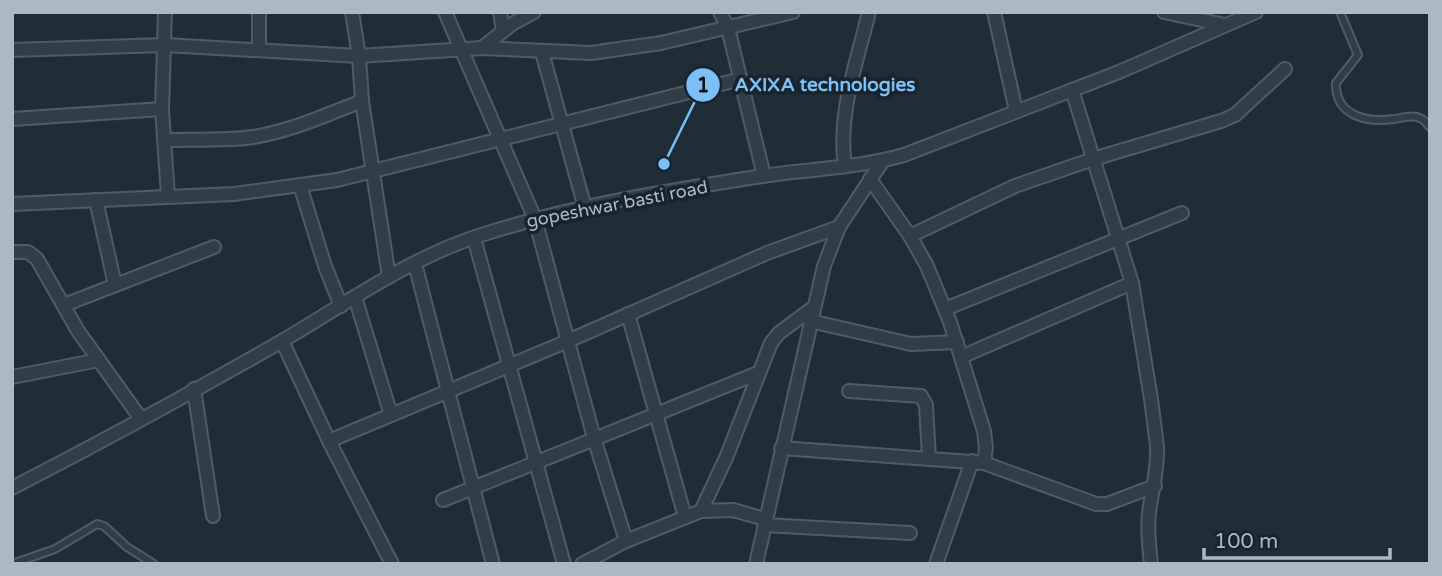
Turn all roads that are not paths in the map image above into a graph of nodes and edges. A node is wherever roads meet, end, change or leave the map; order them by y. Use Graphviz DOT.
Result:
graph roads {
  1 [pos="165,12"];
  2 [pos="259,12"];
  3 [pos="352,12"];
  4 [pos="445,12"];
  5 [pos="500,12"];
  6 [pos="534,12"];
  7 [pos="720,12"];
  8 [pos="793,12"];
  9 [pos="869,12"];
  10 [pos="994,12"];
  11 [pos="1164,12"];
  12 [pos="1256,12"];
  13 [pos="1340,12"];
  14 [pos="1226,25"];
  15 [pos="728,28"];
  16 [pos="503,31"];
  17 [pos="165,45"];
  18 [pos="482,48"];
  19 [pos="12,50"];
  20 [pos="259,50"];
  21 [pos="462,50"];
  22 [pos="542,52"];
  23 [pos="359,56"];
  24 [pos="1285,69"];
  25 [pos="741,79"];
  26 [pos="1072,90"];
  27 [pos="362,101"];
  28 [pos="162,109"];
  29 [pos="1016,111"];
  30 [pos="12,119"];
  31 [pos="561,124"];
  32 [pos="1430,127"];
  33 [pos="501,138"];
  34 [pos="164,139"];
  35 [pos="1093,159"];
  36 [pos="882,162"];
  37 [pos="845,166"];
  38 [pos="373,173"];
  39 [pos="764,176"];
  40 [pos="870,179"];
  41 [pos="300,185"];
  42 [pos="168,196"];
  43 [pos="96,200"];
  44 [pos="12,204"];
  45 [pos="585,208"];
  46 [pos="1182,214"];
  47 [pos="535,219"];
  48 [pos="839,227"];
  49 [pos="910,236"];
  50 [pos="474,238"];
  51 [pos="1118,239"];
  52 [pos="214,247"];
  53 [pos="12,252"];
  54 [pos="415,264"];
  55 [pos="389,277"];
  56 [pos="1132,283"];
  57 [pos="115,285"];
  58 [pos="355,297"];
  59 [pos="64,305"];
  60 [pos="341,306"];
  61 [pos="814,307"];
  62 [pos="945,309"];
  63 [pos="628,314"];
  64 [pos="810,321"];
  65 [pos="282,341"];
  66 [pos="568,341"];
  67 [pos="957,342"];
  68 [pos="961,357"];
  69 [pos="99,360"];
  70 [pos="510,364"];
  71 [pos="758,373"];
  72 [pos="12,377"];
  73 [pos="194,389"];
  74 [pos="449,391"];
  75 [pos="849,391"];
  76 [pos="657,413"];
  77 [pos="390,415"];
  78 [pos="141,419"];
  79 [pos="594,438"];
  80 [pos="329,441"];
  81 [pos="781,448"];
  82 [pos="929,458"];
  83 [pos="537,461"];
  84 [pos="978,462"];
  85 [pos="1155,486"];
  86 [pos="475,487"];
  87 [pos="12,488"];
  88 [pos="443,500"];
  89 [pos="701,511"];
  90 [pos="214,516"];
  91 [pos="685,517"];
  92 [pos="764,522"];
  93 [pos="910,533"];
  94 [pos="626,541"];
  95 [pos="12,564"];
  96 [pos="155,564"];
  97 [pos="392,564"];
  98 [pos="493,564"];
  99 [pos="564,564"];
  100 [pos="582,564"];
  101 [pos="756,564"];
  102 [pos="936,564"];
  103 [pos="1151,564"];
  1 -- 17 [label="street"];
  2 -- 20 [label="street"];
  3 -- 23 [label="street"];
  4 -- 21 [label="street"];
  5 -- 16 [label="street"];
  6 -- 16 [label="street"];
  7 -- 15 [label="street"];
  8 -- 15 [label="street"];
  9 -- 37 [label="street"];
  10 -- 29 [label="street"];
  11 -- 14 [label="street"];
  12 -- 14 [label="street, gopeshwar basti road"];
  13 -- 32 [label="lane"];
  14 -- 26 [label="street, gopeshwar basti road"];
  15 -- 22 [label="street"];
  15 -- 25 [label="street"];
  16 -- 18 [label="street"];
  17 -- 19 [label="street"];
  17 -- 20 [label="street"];
  17 -- 28 [label="street"];
  18 -- 21 [label="street"];
  18 -- 22 [label="street"];
  20 -- 23 [label="street"];
  21 -- 23 [label="street"];
  21 -- 33 [label="street"];
  22 -- 31 [label="street"];
  23 -- 27 [label="street"];
  24 -- 35 [label="street"];
  25 -- 31 [label="street"];
  25 -- 39 [label="street"];
  26 -- 29 [label="street, gopeshwar basti road"];
  26 -- 35 [label="street"];
  27 -- 34 [label="street"];
  27 -- 38 [label="street"];
  28 -- 30 [label="street"];
  28 -- 34 [label="street"];
  29 -- 36 [label="street, gopeshwar basti road"];
  31 -- 33 [label="street"];
  31 -- 45 [label="street"];
  33 -- 38 [label="street"];
  33 -- 47 [label="street"];
  34 -- 42 [label="street"];
  35 -- 49 [label="street"];
  35 -- 51 [label="street"];
  36 -- 37 [label="street, gopeshwar basti road"];
  36 -- 40 [label="street"];
  37 -- 39 [label="street, gopeshwar basti road"];
  38 -- 41 [label="street"];
  38 -- 55 [label="street"];
  39 -- 45 [label="street, gopeshwar basti road"];
  40 -- 48 [label="street"];
  40 -- 49 [label="street"];
  41 -- 42 [label="street"];
  41 -- 60 [label="street"];
  42 -- 43 [label="street"];
  43 -- 44 [label="street"];
  43 -- 57 [label="street"];
  45 -- 47 [label="street, gopeshwar basti road"];
  46 -- 51 [label="street"];
  47 -- 50 [label="street, gopeshwar basti road"];
  47 -- 66 [label="street"];
  48 -- 61 [label="street"];
  48 -- 63 [label="street"];
  49 -- 62 [label="street"];
  50 -- 54 [label="street, gopeshwar basti road"];
  50 -- 70 [label="street"];
  51 -- 56 [label="street"];
  51 -- 62 [label="street"];
  52 -- 57 [label="street"];
  53 -- 59 [label="street"];
  54 -- 55 [label="street, gopeshwar basti road"];
  54 -- 74 [label="street"];
  55 -- 58 [label="street, gopeshwar basti road"];
  56 -- 68 [label="street"];
  56 -- 85 [label="street"];
  57 -- 59 [label="street"];
  58 -- 60 [label="street, gopeshwar basti road"];
  58 -- 77 [label="street"];
  59 -- 69 [label="street"];
  60 -- 65 [label="street, gopeshwar basti road"];
  61 -- 64 [label="street"];
  61 -- 71 [label="street"];
  62 -- 67 [label="street"];
  63 -- 66 [label="street"];
  63 -- 76 [label="street"];
  64 -- 67 [label="street"];
  64 -- 81 [label="street"];
  65 -- 73 [label="street, gopeshwar basti road"];
  65 -- 80 [label="street"];
  66 -- 70 [label="street"];
  66 -- 79 [label="street"];
  67 -- 68 [label="street"];
  68 -- 84 [label="street"];
  69 -- 72 [label="street"];
  69 -- 78 [label="street"];
  70 -- 74 [label="street"];
  70 -- 83 [label="street"];
  71 -- 76 [label="street"];
  71 -- 89 [label="street"];
  73 -- 78 [label="street, gopeshwar basti road"];
  73 -- 90 [label="street"];
  74 -- 77 [label="street"];
  74 -- 86 [label="street"];
  75 -- 82 [label="street"];
  76 -- 79 [label="street"];
  76 -- 91 [label="street"];
  77 -- 80 [label="street"];
  78 -- 87 [label="street, gopeshwar basti road"];
  79 -- 83 [label="street"];
  79 -- 94 [label="street"];
  80 -- 97 [label="street"];
  81 -- 82 [label="street"];
  81 -- 92 [label="street"];
  82 -- 84 [label="street"];
  83 -- 86 [label="street"];
  83 -- 99 [label="street"];
  84 -- 85 [label="street"];
  84 -- 102 [label="street"];
  85 -- 103 [label="street"];
  86 -- 88 [label="street"];
  86 -- 98 [label="street"];
  89 -- 91 [label="street"];
  89 -- 92 [label="street"];
  91 -- 94 [label="street"];
  92 -- 93 [label="street"];
  92 -- 101 [label="street"];
  94 -- 100 [label="street"];
  95 -- 96 [label="lane"];
}
